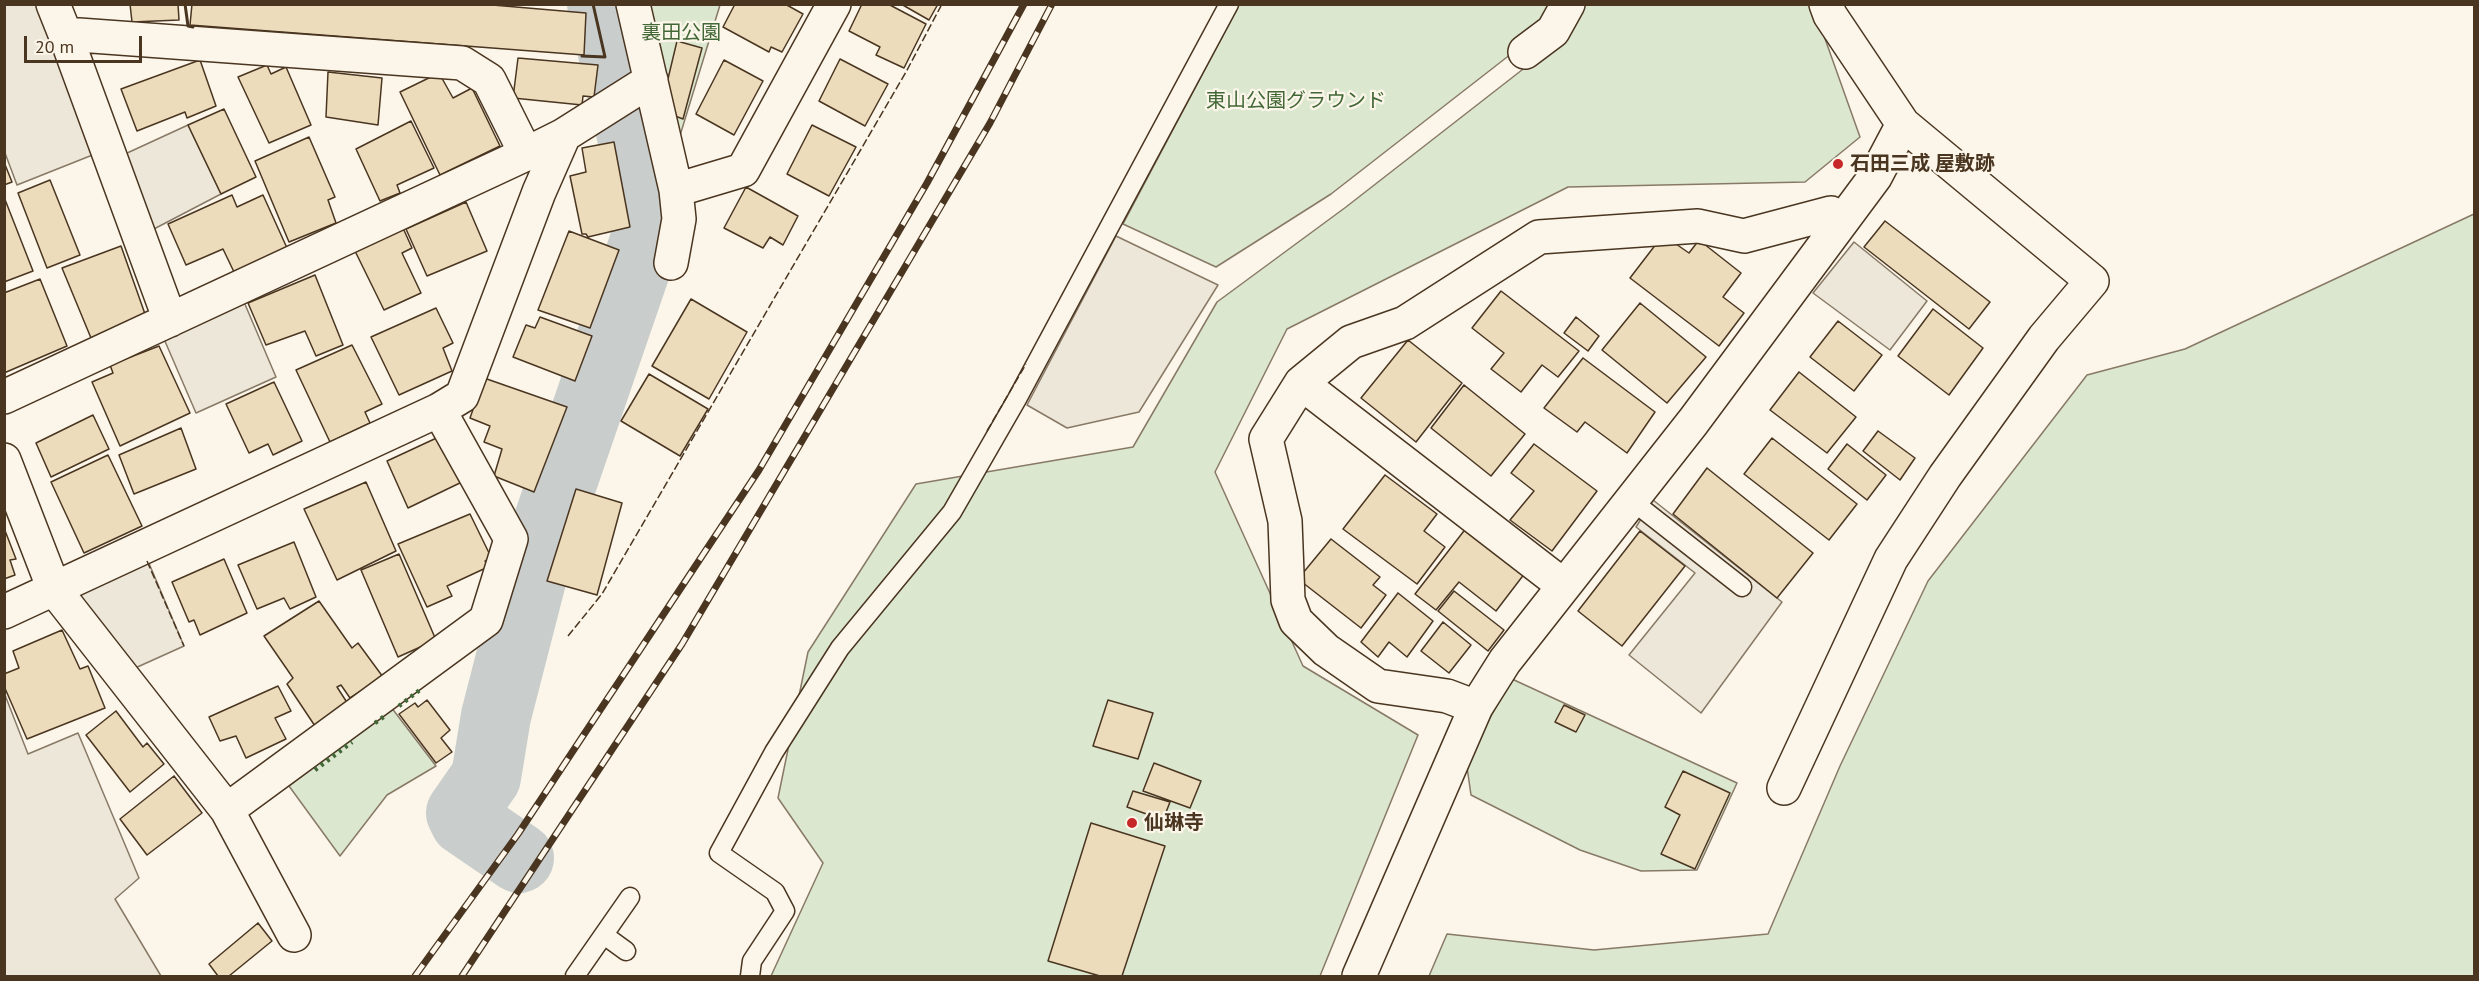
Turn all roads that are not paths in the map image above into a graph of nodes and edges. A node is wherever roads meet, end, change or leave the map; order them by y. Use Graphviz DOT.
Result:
graph roads {
  1 [pos="53,4"];
  2 [pos="633,4"];
  3 [pos="834,4"];
  4 [pos="1229,4"];
  5 [pos="1568,4"];
  6 [pos="1826,4"];
  7 [pos="65,34"];
  8 [pos="1525,52"];
  9 [pos="634,91"];
  10 [pos="1903,124"];
  11 [pos="564,135"];
  12 [pos="526,154"];
  13 [pos="676,190"];
  14 [pos="1843,220"];
  15 [pos="671,263"];
  16 [pos="170,320"];
  17 [pos="1300,383"];
  18 [pos="4,397"];
  19 [pos="438,410"];
  20 [pos="4,460"];
  21 [pos="1631,500"];
  22 [pos="1564,586"];
  23 [pos="1742,587"];
  24 [pos="54,589"];
  25 [pos="4,612"];
  26 [pos="1476,706"];
  27 [pos="1784,788"];
  28 [pos="228,810"];
  29 [pos="630,897"];
  30 [pos="294,934"];
  31 [pos="604,936"];
  32 [pos="627,951"];
  33 [pos="575,976"];
  34 [pos="750,976"];
  35 [pos="1359,976"];
  1 -- 7 [label="street"];
  2 -- 9 [label="street"];
  3 -- 13 [label="street"];
  4 -- 34 [label="lane"];
  5 -- 8 [label="street"];
  6 -- 10 [label="street"];
  7 -- 12 [label="street"];
  7 -- 16 [label="street"];
  9 -- 11 [label="street"];
  9 -- 13 [label="street"];
  10 -- 14 [label="street"];
  10 -- 27 [label="street"];
  11 -- 12 [label="street"];
  11 -- 19 [label="street"];
  12 -- 16 [label="street"];
  13 -- 15 [label="street"];
  14 -- 17 [label="street"];
  14 -- 21 [label="street"];
  16 -- 18 [label="street"];
  17 -- 22 [label="street"];
  17 -- 26 [label="street"];
  19 -- 24 [label="street"];
  19 -- 28 [label="street"];
  20 -- 24 [label="street"];
  21 -- 22 [label="street"];
  21 -- 23 [label="lane"];
  22 -- 26 [label="street"];
  24 -- 25 [label="street"];
  24 -- 28 [label="street"];
  26 -- 35 [label="street"];
  28 -- 30 [label="street"];
  29 -- 31 [label="lane"];
  31 -- 32 [label="lane"];
  31 -- 33 [label="lane"];
}
